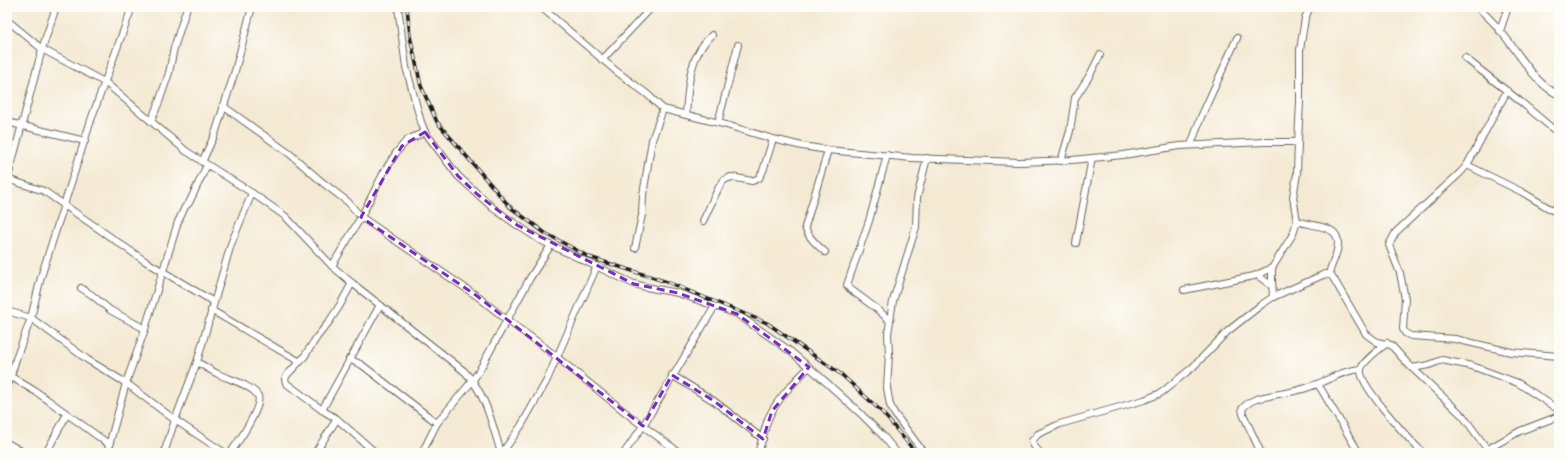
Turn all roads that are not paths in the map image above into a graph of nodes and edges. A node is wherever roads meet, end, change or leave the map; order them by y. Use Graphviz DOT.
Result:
graph roads {
  1 [pos="56,7"];
  2 [pos="132,7"];
  3 [pos="187,7"];
  4 [pos="252,7"];
  5 [pos="398,7"];
  6 [pos="541,7"];
  7 [pos="652,7"];
  8 [pos="1310,7"];
  9 [pos="1477,7"];
  10 [pos="1508,7"];
  11 [pos="7,20"];
  12 [pos="1500,31"];
  13 [pos="712,35"];
  14 [pos="1237,38"];
  15 [pos="738,45"];
  16 [pos="42,49"];
  17 [pos="1100,55"];
  18 [pos="1465,58"];
  19 [pos="602,60"];
  20 [pos="106,83"];
  21 [pos="1507,91"];
  22 [pos="1559,95"];
  23 [pos="223,106"];
  24 [pos="663,110"];
  25 [pos="686,115"];
  26 [pos="151,121"];
  27 [pos="7,122"];
  28 [pos="718,122"];
  29 [pos="23,126"];
  30 [pos="425,132"];
  31 [pos="1559,134"];
  32 [pos="772,139"];
  33 [pos="85,141"];
  34 [pos="1298,142"];
  35 [pos="1191,145"];
  36 [pos="828,150"];
  37 [pos="887,155"];
  38 [pos="927,158"];
  39 [pos="1092,158"];
  40 [pos="1061,161"];
  41 [pos="204,164"];
  42 [pos="1467,165"];
  43 [pos="7,180"];
  44 [pos="252,193"];
  45 [pos="64,204"];
  46 [pos="1559,208"];
  47 [pos="361,217"];
  48 [pos="703,221"];
  49 [pos="1297,221"];
  50 [pos="1076,243"];
  51 [pos="551,245"];
  52 [pos="635,248"];
  53 [pos="825,252"];
  54 [pos="332,266"];
  55 [pos="597,266"];
  56 [pos="1272,268"];
  57 [pos="163,272"];
  58 [pos="1329,274"];
  59 [pos="1257,275"];
  60 [pos="352,283"];
  61 [pos="1272,286"];
  62 [pos="81,288"];
  63 [pos="1184,290"];
  64 [pos="1274,297"];
  65 [pos="214,302"];
  66 [pos="380,305"];
  67 [pos="715,306"];
  68 [pos="212,310"];
  69 [pos="7,311"];
  70 [pos="31,318"];
  71 [pos="507,320"];
  72 [pos="889,320"];
  73 [pos="145,329"];
  74 [pos="1387,343"];
  75 [pos="1559,356"];
  76 [pos="557,357"];
  77 [pos="349,359"];
  78 [pos="197,362"];
  79 [pos="300,362"];
  80 [pos="809,367"];
  81 [pos="1412,368"];
  82 [pos="1361,369"];
  83 [pos="672,375"];
  84 [pos="10,376"];
  85 [pos="473,380"];
  86 [pos="126,383"];
  87 [pos="1318,384"];
  88 [pos="7,389"];
  89 [pos="322,410"];
  90 [pos="1559,410"];
  91 [pos="68,414"];
  92 [pos="1559,416"];
  93 [pos="337,419"];
  94 [pos="174,420"];
  95 [pos="437,423"];
  96 [pos="643,426"];
  97 [pos="763,439"];
  98 [pos="7,443"];
  99 [pos="110,445"];
  100 [pos="1489,451"];
  101 [pos="25,453"];
  102 [pos="46,453"];
  103 [pos="107,453"];
  104 [pos="164,453"];
  105 [pos="225,453"];
  106 [pos="230,453"];
  107 [pos="315,453"];
  108 [pos="376,453"];
  109 [pos="422,453"];
  110 [pos="502,453"];
  111 [pos="624,453"];
  112 [pos="680,453"];
  113 [pos="758,453"];
  114 [pos="897,453"];
  115 [pos="924,453"];
  116 [pos="1040,453"];
  117 [pos="1261,453"];
  118 [pos="1359,453"];
  119 [pos="1420,453"];
  1 -- 16 [label="street"];
  2 -- 20 [label="street"];
  3 -- 26 [label="street"];
  4 -- 23 [label="street"];
  5 -- 30 [label="street"];
  6 -- 19 [label="street"];
  7 -- 19 [label="street"];
  8 -- 34 [label="street"];
  9 -- 12 [label="street"];
  10 -- 12 [label="street"];
  11 -- 16 [label="street"];
  12 -- 22 [label="street"];
  13 -- 25 [label="street"];
  14 -- 35 [label="street"];
  15 -- 28 [label="street"];
  16 -- 20 [label="street"];
  16 -- 29 [label="street"];
  17 -- 40 [label="street"];
  18 -- 21 [label="street"];
  19 -- 24 [label="street"];
  20 -- 26 [label="street"];
  20 -- 33 [label="street"];
  21 -- 31 [label="street"];
  21 -- 42 [label="street"];
  23 -- 41 [label="street"];
  23 -- 47 [label="street"];
  24 -- 25 [label="street"];
  24 -- 52 [label="street"];
  25 -- 28 [label="street"];
  26 -- 41 [label="street"];
  27 -- 29 [label="street"];
  28 -- 32 [label="street"];
  29 -- 33 [label="street"];
  29 -- 43 [label="street"];
  30 -- 47 [label="street"];
  30 -- 51 [label="street"];
  32 -- 36 [label="street"];
  32 -- 48 [label="street"];
  33 -- 45 [label="street"];
  34 -- 35 [label="street"];
  34 -- 49 [label="street"];
  35 -- 39 [label="street"];
  36 -- 37 [label="street"];
  36 -- 53 [label="street"];
  37 -- 38 [label="street"];
  37 -- 72 [label="street"];
  38 -- 40 [label="street"];
  38 -- 72 [label="street"];
  39 -- 40 [label="street"];
  39 -- 50 [label="street"];
  41 -- 44 [label="street"];
  41 -- 57 [label="street"];
  42 -- 46 [label="street"];
  42 -- 75 [label="street"];
  43 -- 45 [label="street"];
  44 -- 54 [label="street"];
  44 -- 65 [label="street"];
  45 -- 57 [label="street"];
  45 -- 70 [label="street"];
  47 -- 54 [label="street"];
  47 -- 71 [label="street"];
  49 -- 56 [label="street"];
  49 -- 58 [label="street"];
  51 -- 55 [label="street"];
  51 -- 71 [label="street"];
  54 -- 60 [label="street"];
  55 -- 67 [label="street"];
  55 -- 76 [label="street"];
  56 -- 59 [label="street"];
  56 -- 61 [label="street"];
  57 -- 65 [label="street"];
  57 -- 73 [label="street"];
  58 -- 64 [label="street"];
  58 -- 74 [label="street"];
  59 -- 61 [label="street"];
  59 -- 63 [label="street"];
  60 -- 66 [label="street"];
  60 -- 79 [label="street"];
  61 -- 64 [label="street"];
  62 -- 73 [label="street"];
  64 -- 116 [label="street"];
  65 -- 68 [label="street"];
  66 -- 77 [label="street"];
  66 -- 85 [label="street"];
  67 -- 80 [label="street"];
  67 -- 83 [label="street"];
  68 -- 78 [label="street"];
  68 -- 79 [label="street"];
  69 -- 70 [label="street"];
  70 -- 84 [label="street"];
  70 -- 86 [label="street"];
  71 -- 76 [label="street"];
  71 -- 85 [label="street"];
  72 -- 115 [label="street"];
  73 -- 86 [label="street"];
  74 -- 81 [label="street"];
  74 -- 82 [label="street"];
  76 -- 96 [label="street"];
  76 -- 110 [label="street"];
  77 -- 89 [label="street"];
  77 -- 95 [label="street"];
  78 -- 94 [label="street"];
  78 -- 106 [label="street"];
  79 -- 89 [label="street"];
  80 -- 97 [label="street"];
  80 -- 114 [label="street"];
  81 -- 90 [label="street"];
  81 -- 100 [label="street"];
  82 -- 87 [label="street"];
  82 -- 119 [label="street"];
  83 -- 96 [label="street"];
  83 -- 97 [label="street"];
  84 -- 88 [label="street"];
  84 -- 91 [label="street"];
  85 -- 95 [label="street"];
  85 -- 110 [label="street"];
  86 -- 94 [label="street"];
  86 -- 99 [label="street"];
  87 -- 117 [label="street"];
  87 -- 118 [label="street"];
  89 -- 93 [label="street"];
  91 -- 99 [label="street"];
  91 -- 102 [label="street"];
  92 -- 100 [label="street"];
  93 -- 107 [label="street"];
  93 -- 108 [label="street"];
  94 -- 104 [label="street"];
  94 -- 105 [label="street"];
  95 -- 109 [label="street"];
  96 -- 111 [label="street"];
  96 -- 112 [label="street"];
  97 -- 113 [label="street"];
  98 -- 101 [label="street"];
  99 -- 103 [label="street"];
}
